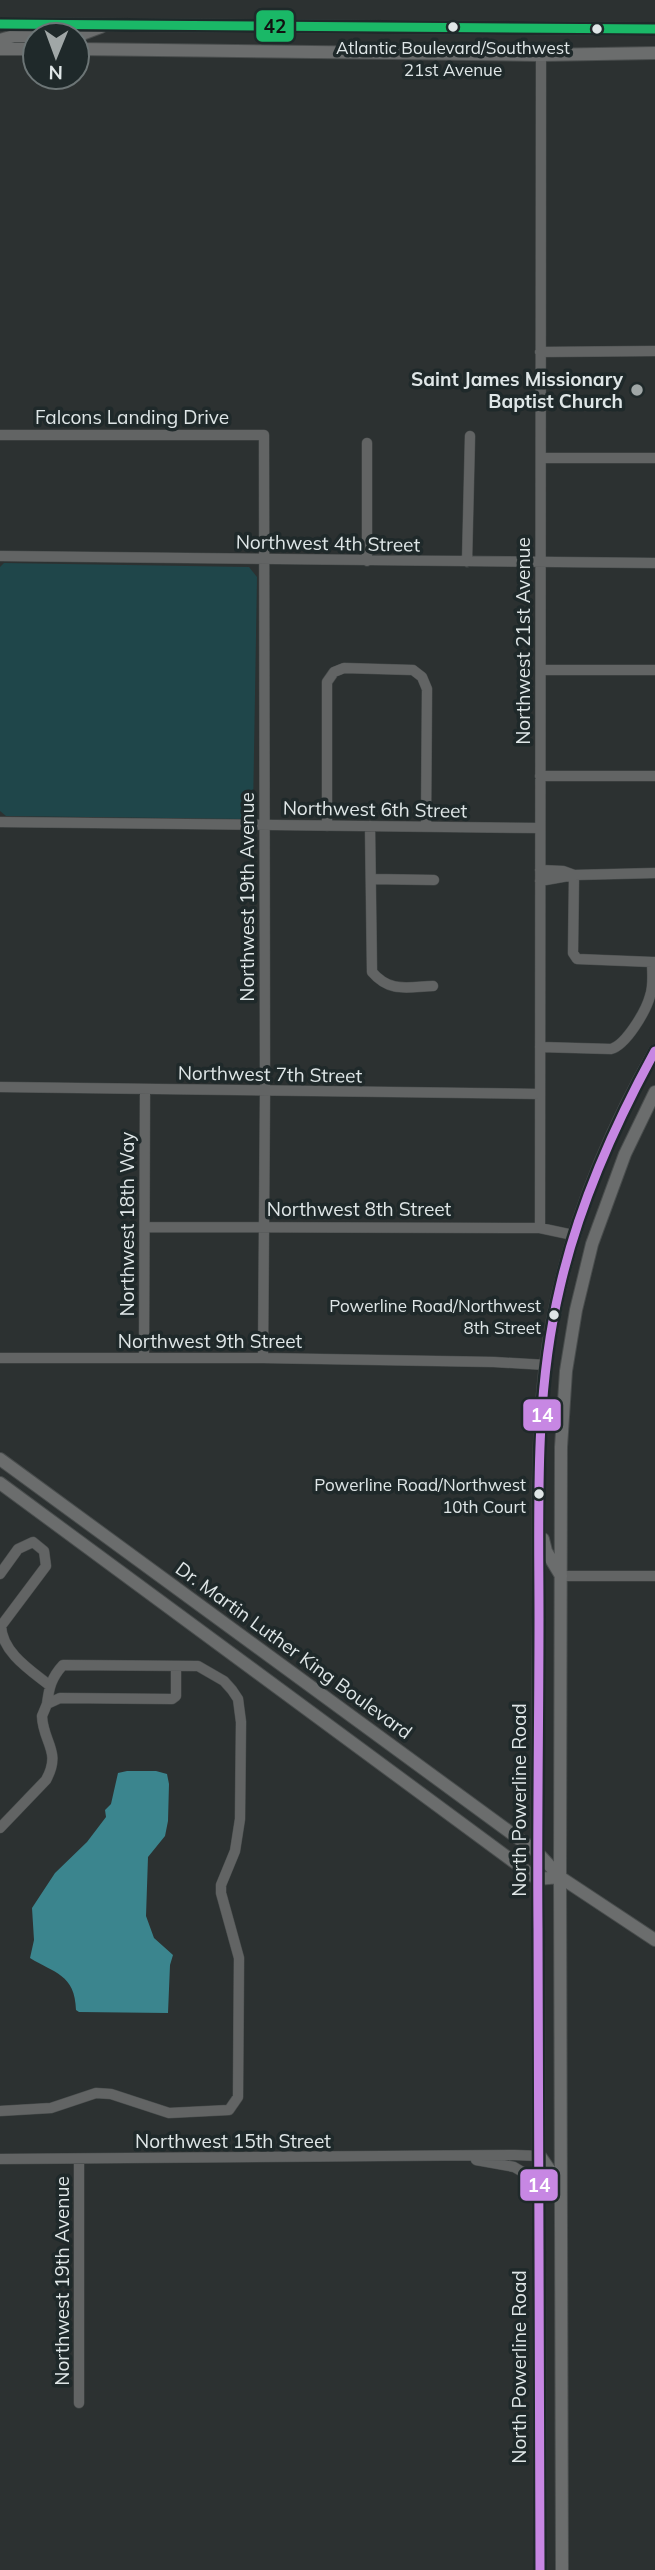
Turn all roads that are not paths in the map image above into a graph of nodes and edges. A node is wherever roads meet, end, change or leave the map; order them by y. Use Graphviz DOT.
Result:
graph roads {
  1 [pos="0,24"];
  2 [pos="108,24"];
  3 [pos="655,29"];
  4 [pos="91,31"];
  5 [pos="21,36"];
  6 [pos="0,40"];
  7 [pos="0,49"];
  8 [pos="21,49"];
  9 [pos="91,49"];
  10 [pos="655,53"];
  11 [pos="541,55"];
  12 [pos="655,351"];
  13 [pos="540,352"];
  14 [pos="0,435"];
  15 [pos="264,435"];
  16 [pos="470,436"];
  17 [pos="367,443"];
  18 [pos="541,458"];
  19 [pos="655,458"];
  20 [pos="0,556"];
  21 [pos="264,559"];
  22 [pos="367,561"];
  23 [pos="467,562"];
  24 [pos="541,563"];
  25 [pos="655,563"];
  26 [pos="541,670"];
  27 [pos="655,670"];
  28 [pos="540,776"];
  29 [pos="655,776"];
  30 [pos="0,822"];
  31 [pos="264,825"];
  32 [pos="327,826"];
  33 [pos="370,826"];
  34 [pos="426,827"];
  35 [pos="540,828"];
  36 [pos="655,873"];
  37 [pos="574,875"];
  38 [pos="540,876"];
  39 [pos="371,879"];
  40 [pos="434,880"];
  41 [pos="654,962"];
  42 [pos="433,986"];
  43 [pos="540,1047"];
  44 [pos="655,1051"];
  45 [pos="0,1087"];
  46 [pos="145,1089"];
  47 [pos="265,1091"];
  48 [pos="655,1092"];
  49 [pos="540,1094"];
  50 [pos="581,1213"];
  51 [pos="264,1226"];
  52 [pos="145,1227"];
  53 [pos="540,1228"];
  54 [pos="573,1235"];
  55 [pos="592,1244"];
  56 [pos="586,1270"];
  57 [pos="0,1358"];
  58 [pos="144,1358"];
  59 [pos="263,1358"];
  60 [pos="546,1365"];
  61 [pos="0,1459"];
  62 [pos="0,1483"];
  63 [pos="540,1527"];
  64 [pos="0,1574"];
  65 [pos="561,1576"];
  66 [pos="655,1576"];
  67 [pos="3,1617"];
  68 [pos="1,1636"];
  69 [pos="176,1666"];
  70 [pos="50,1685"];
  71 [pos="47,1704"];
  72 [pos="0,1828"];
  73 [pos="537,1852"];
  74 [pos="560,1877"];
  75 [pos="537,1879"];
  76 [pos="655,1940"];
  77 [pos="0,2111"];
  78 [pos="539,2119"];
  79 [pos="560,2152"];
  80 [pos="465,2157"];
  81 [pos="540,2157"];
  82 [pos="0,2159"];
  83 [pos="79,2159"];
  84 [pos="540,2182"];
  85 [pos="560,2208"];
  86 [pos="79,2403"];
  87 [pos="540,2570"];
  88 [pos="562,2570"];
  1 -- 2 [label="main road"];
  2 -- 3 [label="main road"];
  2 -- 4 [label="main road"];
  5 -- 6 [label="main road"];
  7 -- 8 [label="main road"];
  9 -- 11 [label="main road"];
  10 -- 11 [label="main road"];
  11 -- 13 [label="street, Northwest 21st Avenue"];
  12 -- 13 [label="street"];
  13 -- 18 [label="street, Northwest 21st Avenue"];
  14 -- 15 [label="street, Falcons Landing Drive"];
  15 -- 21 [label="street, Northwest 19th Avenue"];
  16 -- 23 [label="street"];
  17 -- 22 [label="street"];
  18 -- 19 [label="street"];
  18 -- 24 [label="street, Northwest 21st Avenue"];
  20 -- 21 [label="street, Northwest 4th Street"];
  21 -- 22 [label="street, Northwest 4th Street"];
  21 -- 31 [label="street, Northwest 19th Avenue"];
  22 -- 23 [label="street, Northwest 4th Street"];
  23 -- 24 [label="street, Northwest 4th Street"];
  24 -- 25 [label="street, Northwest 4th Street"];
  24 -- 26 [label="street, Northwest 21st Avenue"];
  26 -- 27 [label="street"];
  26 -- 28 [label="street, Northwest 21st Avenue"];
  28 -- 29 [label="street"];
  28 -- 35 [label="street, Northwest 21st Avenue"];
  30 -- 31 [label="street, Northwest 6th Street"];
  31 -- 32 [label="street, Northwest 6th Street"];
  31 -- 47 [label="street, Northwest 19th Avenue"];
  32 -- 33 [label="street, Northwest 6th Street"];
  32 -- 34 [label="street"];
  33 -- 34 [label="street, Northwest 6th Street"];
  33 -- 39 [label="street"];
  34 -- 35 [label="street, Northwest 6th Street"];
  35 -- 38 [label="street, Northwest 21st Avenue"];
  36 -- 37 [label="street"];
  37 -- 38 [label="street"];
  37 -- 41 [label="street"];
  38 -- 43 [label="street, Northwest 21st Avenue"];
  39 -- 40 [label="street"];
  39 -- 42 [label="street"];
  41 -- 43 [label="street"];
  43 -- 49 [label="street, Northwest 21st Avenue"];
  44 -- 50 [label="main road, North Powerline Road"];
  45 -- 46 [label="street, Northwest 7th Street"];
  46 -- 47 [label="street, Northwest 7th Street"];
  46 -- 52 [label="street, Northwest 18th Way"];
  47 -- 49 [label="street, Northwest 7th Street"];
  47 -- 51 [label="street, Northwest 19th Avenue"];
  48 -- 55 [label="main road"];
  49 -- 53 [label="street, Northwest 21st Avenue"];
  50 -- 54 [label="main road, North Powerline Road"];
  50 -- 55 [label="main road"];
  51 -- 52 [label="street, Northwest 8th Street"];
  51 -- 53 [label="street, Northwest 8th Street"];
  51 -- 59 [label="street, Northwest 19th Avenue"];
  52 -- 58 [label="street, Northwest 18th Way"];
  53 -- 54 [label="street, Northwest 8th Street"];
  54 -- 56 [label="main road"];
  54 -- 60 [label="main road, North Powerline Road"];
  55 -- 56 [label="main road"];
  56 -- 65 [label="main road"];
  57 -- 58 [label="street, Northwest 9th Street"];
  58 -- 59 [label="street, Northwest 9th Street"];
  59 -- 60 [label="street, Northwest 9th Street"];
  60 -- 63 [label="main road, North Powerline Road"];
  61 -- 73 [label="main road, Dr. Martin Luther King Boulevard"];
  62 -- 75 [label="main road, Dr. Martin Luther King Boulevard"];
  63 -- 65 [label="main road"];
  63 -- 73 [label="main road, North Powerline Road"];
  64 -- 67 [label="street"];
  65 -- 66 [label="street"];
  65 -- 74 [label="main road"];
  67 -- 68 [label="street"];
  68 -- 70 [label="street"];
  69 -- 70 [label="street"];
  69 -- 71 [label="street"];
  69 -- 77 [label="street"];
  70 -- 71 [label="street"];
  71 -- 72 [label="street"];
  73 -- 74 [label="main road, Dr. Martin Luther King Boulevard"];
  73 -- 75 [label="main road, North Powerline Road"];
  74 -- 75 [label="main road"];
  74 -- 76 [label="main road, Dr. Martin Luther King Boulevard"];
  74 -- 79 [label="main road"];
  75 -- 78 [label="main road, North Powerline Road"];
  78 -- 79 [label="main road"];
  78 -- 81 [label="main road, North Powerline Road"];
  79 -- 85 [label="main road"];
  80 -- 81 [label="street, Northwest 15th Street"];
  80 -- 83 [label="street, Northwest 15th Street"];
  80 -- 84 [label="street, Northwest 15th Street"];
  81 -- 84 [label="main road, North Powerline Road"];
  81 -- 85 [label="main road"];
  82 -- 83 [label="street, Northwest 15th Street"];
  83 -- 86 [label="street, Northwest 19th Avenue"];
  84 -- 87 [label="main road, North Powerline Road"];
  85 -- 88 [label="main road"];
}
